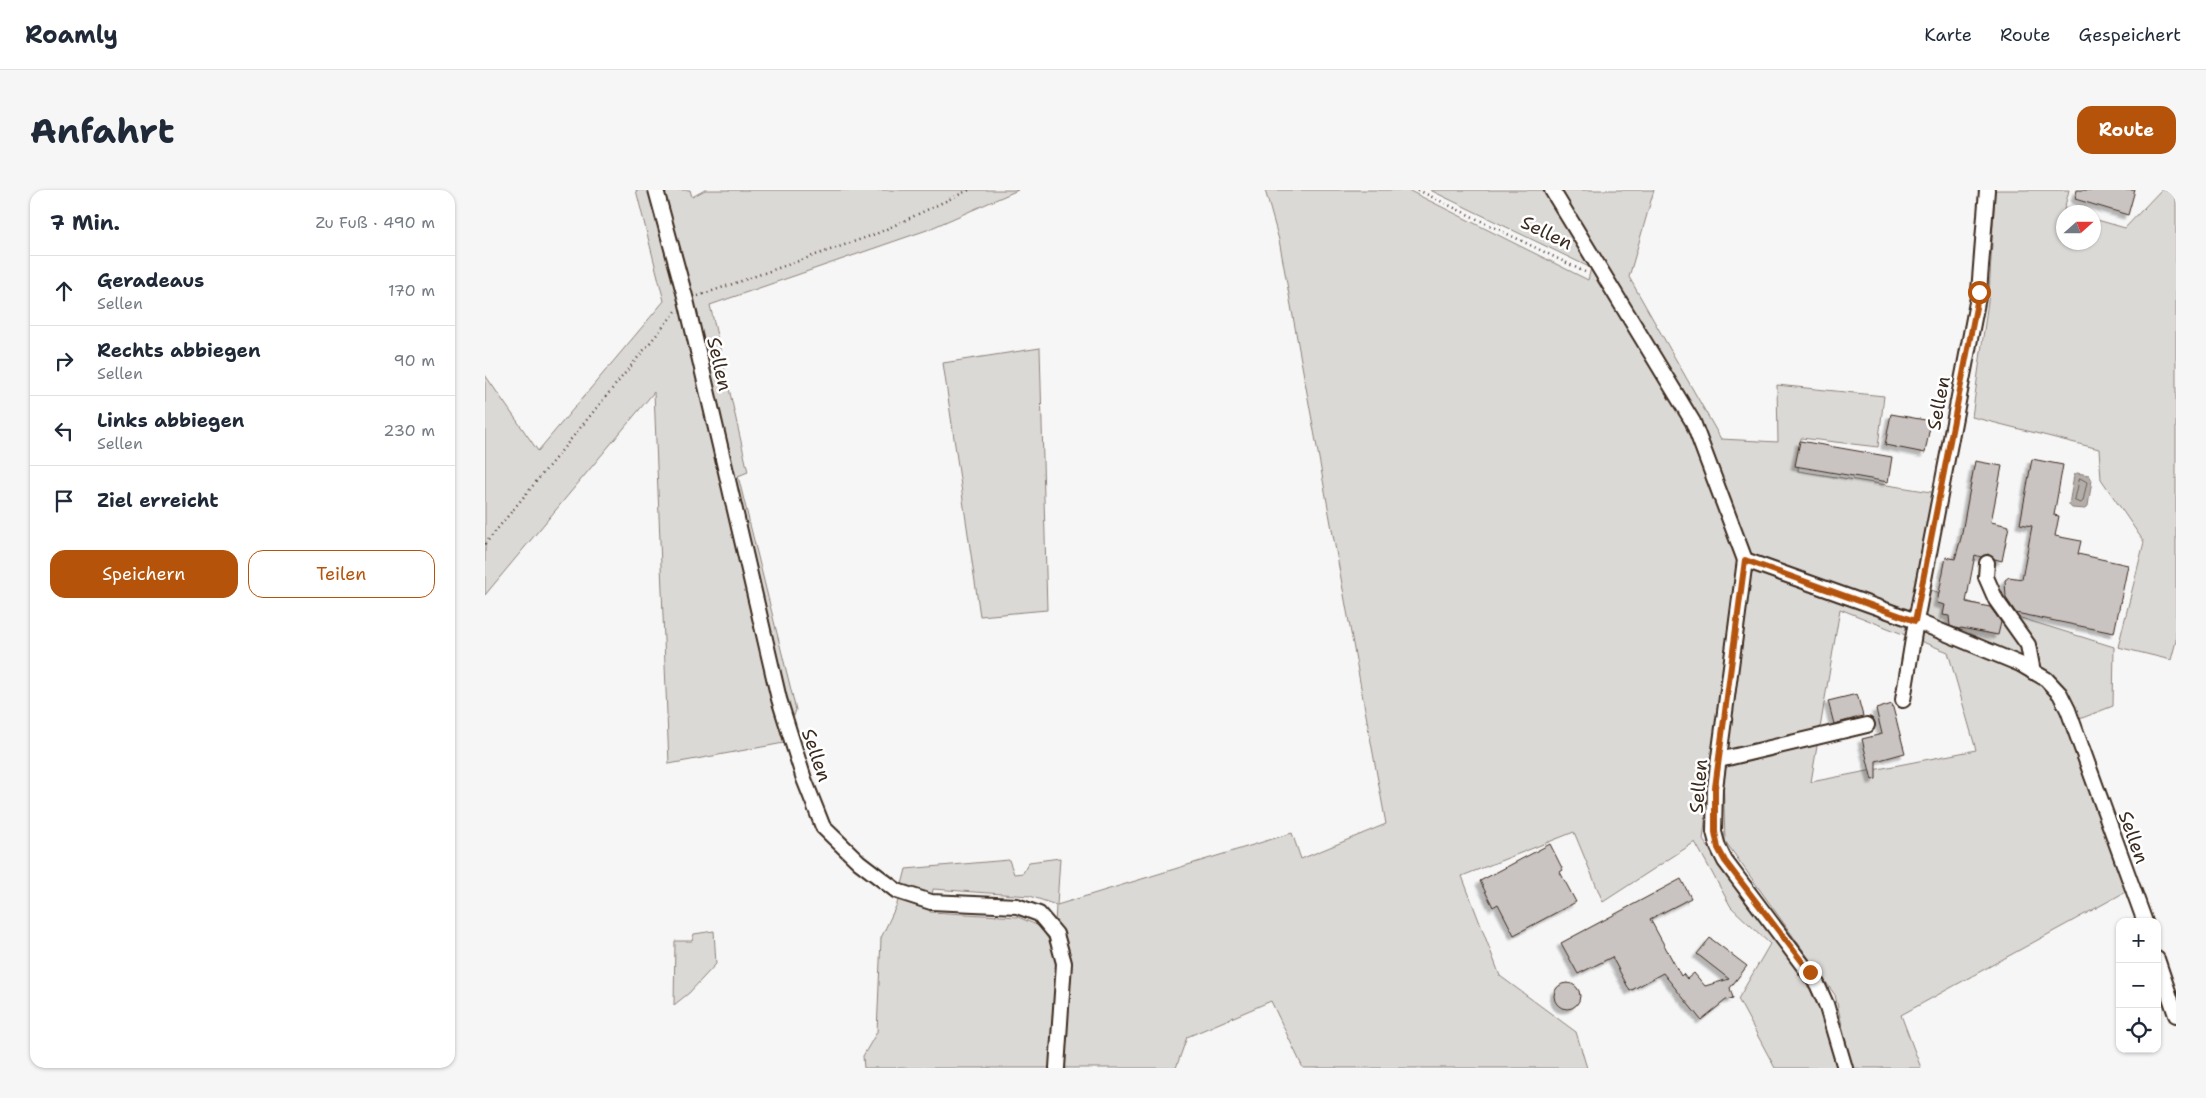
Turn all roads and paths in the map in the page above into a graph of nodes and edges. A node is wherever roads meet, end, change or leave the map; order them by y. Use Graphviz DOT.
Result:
graph roads {
  1 [pos="656,190"];
  2 [pos="969,190"];
  3 [pos="1418,190"];
  4 [pos="1429,190"];
  5 [pos="1552,190"];
  6 [pos="1987,190"];
  7 [pos="1428,195"];
  8 [pos="1606,282"];
  9 [pos="686,300"];
  10 [pos="485,544"];
  11 [pos="1745,560"];
  12 [pos="1987,563"];
  13 [pos="1915,621"];
  14 [pos="2033,672"];
  15 [pos="1903,700"];
  16 [pos="1867,725"];
  17 [pos="1719,760"];
  18 [pos="2144,918"];
  19 [pos="2158,963"];
  20 [pos="2176,1015"];
  21 [pos="1057,1068"];
  22 [pos="1845,1068"];
  1 -- 9 [label="street, Sellen"];
  2 -- 9 [label="path"];
  3 -- 7 [label="path, Sellen"];
  4 -- 7 [label="path"];
  5 -- 8 [label="street, Sellen"];
  6 -- 13 [label="street, Sellen"];
  7 -- 8 [label="path, Sellen"];
  8 -- 11 [label="street, Sellen"];
  9 -- 10 [label="path"];
  9 -- 21 [label="street, Sellen"];
  11 -- 13 [label="street, Sellen"];
  11 -- 17 [label="street, Sellen"];
  12 -- 14 [label="street"];
  13 -- 14 [label="street, Sellen"];
  13 -- 15 [label="street"];
  14 -- 18 [label="street, Sellen"];
  16 -- 17 [label="street"];
  17 -- 22 [label="street, Sellen"];
  19 -- 20 [label="street"];
}
